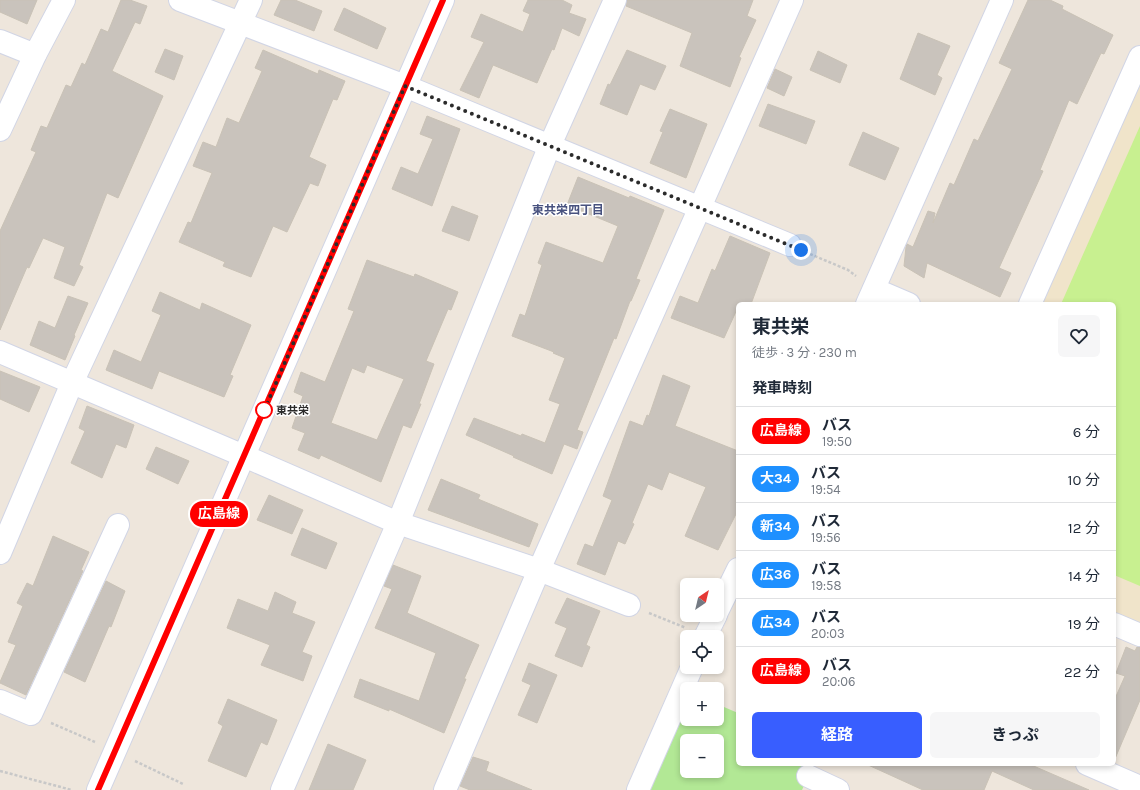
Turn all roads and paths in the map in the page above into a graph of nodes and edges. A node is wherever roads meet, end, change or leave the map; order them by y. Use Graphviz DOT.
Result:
graph roads {
  1 [pos="64,0"];
  2 [pos="180,0"];
  3 [pos="251,0"];
  4 [pos="443,0"];
  5 [pos="615,0"];
  6 [pos="792,0"];
  7 [pos="1002,0"];
  8 [pos="240,24"];
  9 [pos="0,41"];
  10 [pos="35,55"];
  11 [pos="1140,57"];
  12 [pos="405,86"];
  13 [pos="0,130"];
  14 [pos="550,145"];
  15 [pos="699,208"];
  16 [pos="790,245"];
  17 [pos="871,296"];
  18 [pos="900,302"];
  19 [pos="1031,302"];
  20 [pos="0,352"];
  21 [pos="72,383"];
  22 [pos="244,456"];
  23 [pos="398,523"];
  24 [pos="118,525"];
  25 [pos="0,554"];
  26 [pos="540,570"];
  27 [pos="736,573"];
  28 [pos="724,598"];
  29 [pos="628,605"];
  30 [pos="1116,625"];
  31 [pos="688,630"];
  32 [pos="1140,635"];
  33 [pos="689,674"];
  34 [pos="0,701"];
  35 [pos="31,714"];
  36 [pos="115,750"];
  37 [pos="1092,766"];
  38 [pos="0,771"];
  39 [pos="808,777"];
  40 [pos="183,784"];
  41 [pos="1140,787"];
  42 [pos="72,790"];
  43 [pos="98,790"];
  44 [pos="282,790"];
  45 [pos="445,790"];
  46 [pos="638,790"];
  47 [pos="838,790"];
  1 -- 10 [label="street"];
  2 -- 8 [label="street"];
  3 -- 8 [label="street"];
  4 -- 12 [label="street"];
  5 -- 14 [label="street"];
  6 -- 15 [label="street"];
  7 -- 17 [label="street"];
  8 -- 12 [label="street"];
  8 -- 21 [label="street"];
  9 -- 10 [label="street"];
  10 -- 13 [label="street"];
  11 -- 19 [label="street"];
  12 -- 14 [label="street"];
  12 -- 22 [label="street"];
  14 -- 15 [label="street"];
  14 -- 23 [label="street"];
  15 -- 16 [label="street"];
  15 -- 26 [label="street"];
  16 -- 17 [label="path"];
  17 -- 18 [label="street"];
  20 -- 21 [label="street"];
  21 -- 22 [label="street"];
  21 -- 25 [label="street"];
  22 -- 23 [label="street"];
  22 -- 36 [label="street"];
  23 -- 26 [label="street"];
  23 -- 44 [label="street"];
  24 -- 35 [label="street"];
  26 -- 29 [label="street"];
  26 -- 45 [label="street"];
  27 -- 28 [label="street"];
  29 -- 31 [label="path"];
  30 -- 32 [label="street"];
  33 -- 46 [label="street"];
  34 -- 35 [label="street"];
  35 -- 36 [label="path"];
  36 -- 40 [label="path"];
  36 -- 43 [label="street"];
  37 -- 41 [label="street"];
  38 -- 42 [label="path"];
  39 -- 47 [label="street"];
}
